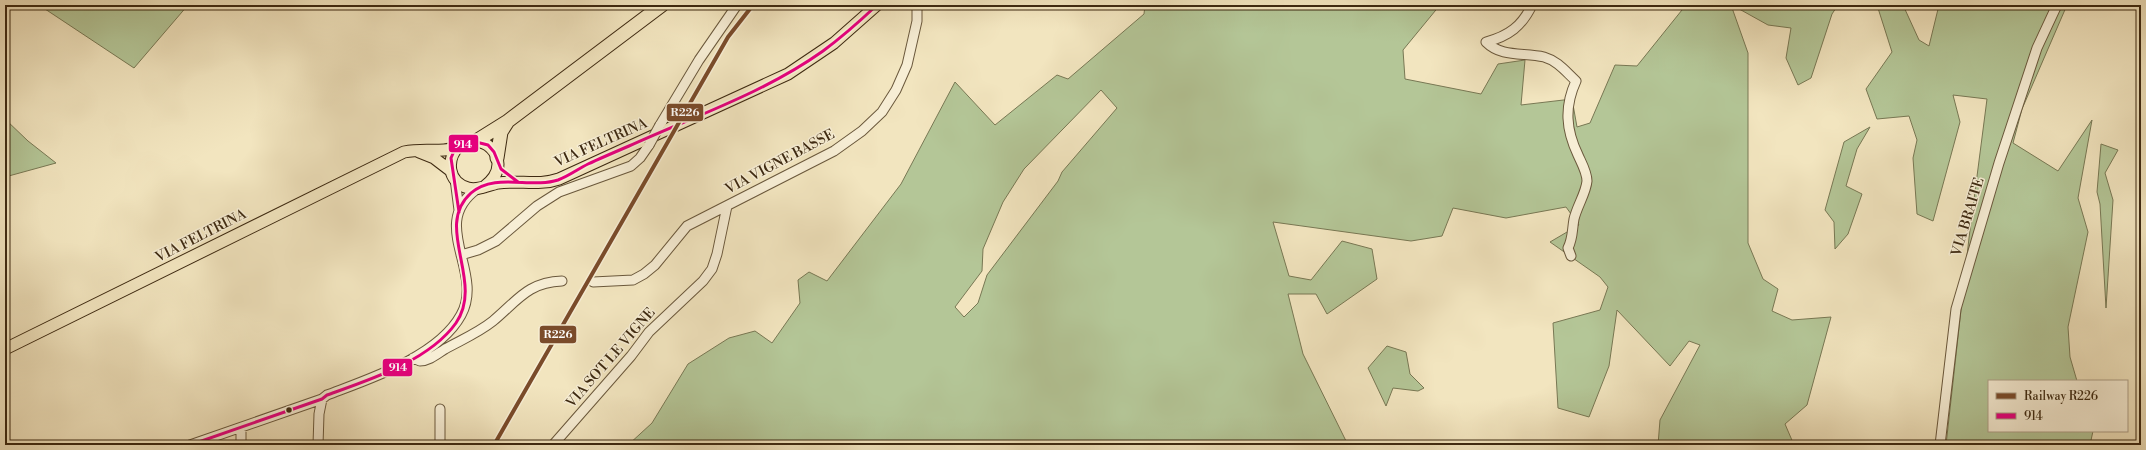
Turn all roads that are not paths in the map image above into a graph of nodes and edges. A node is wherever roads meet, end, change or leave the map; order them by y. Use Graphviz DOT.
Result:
graph roads {
  1 [pos="662,5"];
  2 [pos="737,5"];
  3 [pos="877,5"];
  4 [pos="917,5"];
  5 [pos="1532,5"];
  6 [pos="2057,5"];
  7 [pos="508,120"];
  8 [pos="476,141"];
  9 [pos="459,146"];
  10 [pos="410,151"];
  11 [pos="498,161"];
  12 [pos="453,175"];
  13 [pos="518,182"];
  14 [pos="481,188"];
  15 [pos="727,206"];
  16 [pos="459,212"];
  17 [pos="461,255"];
  18 [pos="1571,256"];
  19 [pos="562,281"];
  20 [pos="593,282"];
  21 [pos="5,349"];
  22 [pos="413,358"];
  23 [pos="322,399"];
  24 [pos="440,409"];
  25 [pos="241,428"];
  26 [pos="190,445"];
  27 [pos="241,445"];
  28 [pos="318,445"];
  29 [pos="440,445"];
  30 [pos="553,445"];
  31 [pos="1940,445"];
  1 -- 7 [label="highway"];
  2 -- 17 [label="street, bridge"];
  3 -- 13 [label="main road, VIA FELTRINA"];
  4 -- 15 [label="street, VIA VIGNE BASSE"];
  5 -- 18 [label="street"];
  6 -- 31 [label="street, VIA BRAITE"];
  7 -- 8 [label="highway"];
  7 -- 11 [label="highway"];
  8 -- 9 [label="main road, VIA FELTRINA"];
  8 -- 11 [label="main road"];
  9 -- 10 [label="main road, VIA FELTRINA"];
  9 -- 12 [label="main road"];
  10 -- 12 [label="main road, VIA FELTRINA"];
  10 -- 21 [label="main road, VIA FELTRINA"];
  11 -- 13 [label="main road"];
  11 -- 14 [label="main road"];
  12 -- 14 [label="main road, VIA FELTRINA"];
  12 -- 16 [label="street"];
  13 -- 14 [label="main road, VIA FELTRINA"];
  14 -- 16 [label="street"];
  15 -- 20 [label="street, VIA VIGNE BASSE"];
  15 -- 30 [label="street, VIA SOT LE VIGNE"];
  16 -- 17 [label="street"];
  17 -- 22 [label="street"];
  19 -- 22 [label="street"];
  22 -- 23 [label="street"];
  23 -- 25 [label="street"];
  23 -- 28 [label="street"];
  24 -- 29 [label="street"];
  25 -- 26 [label="street"];
  25 -- 27 [label="street"];
}
